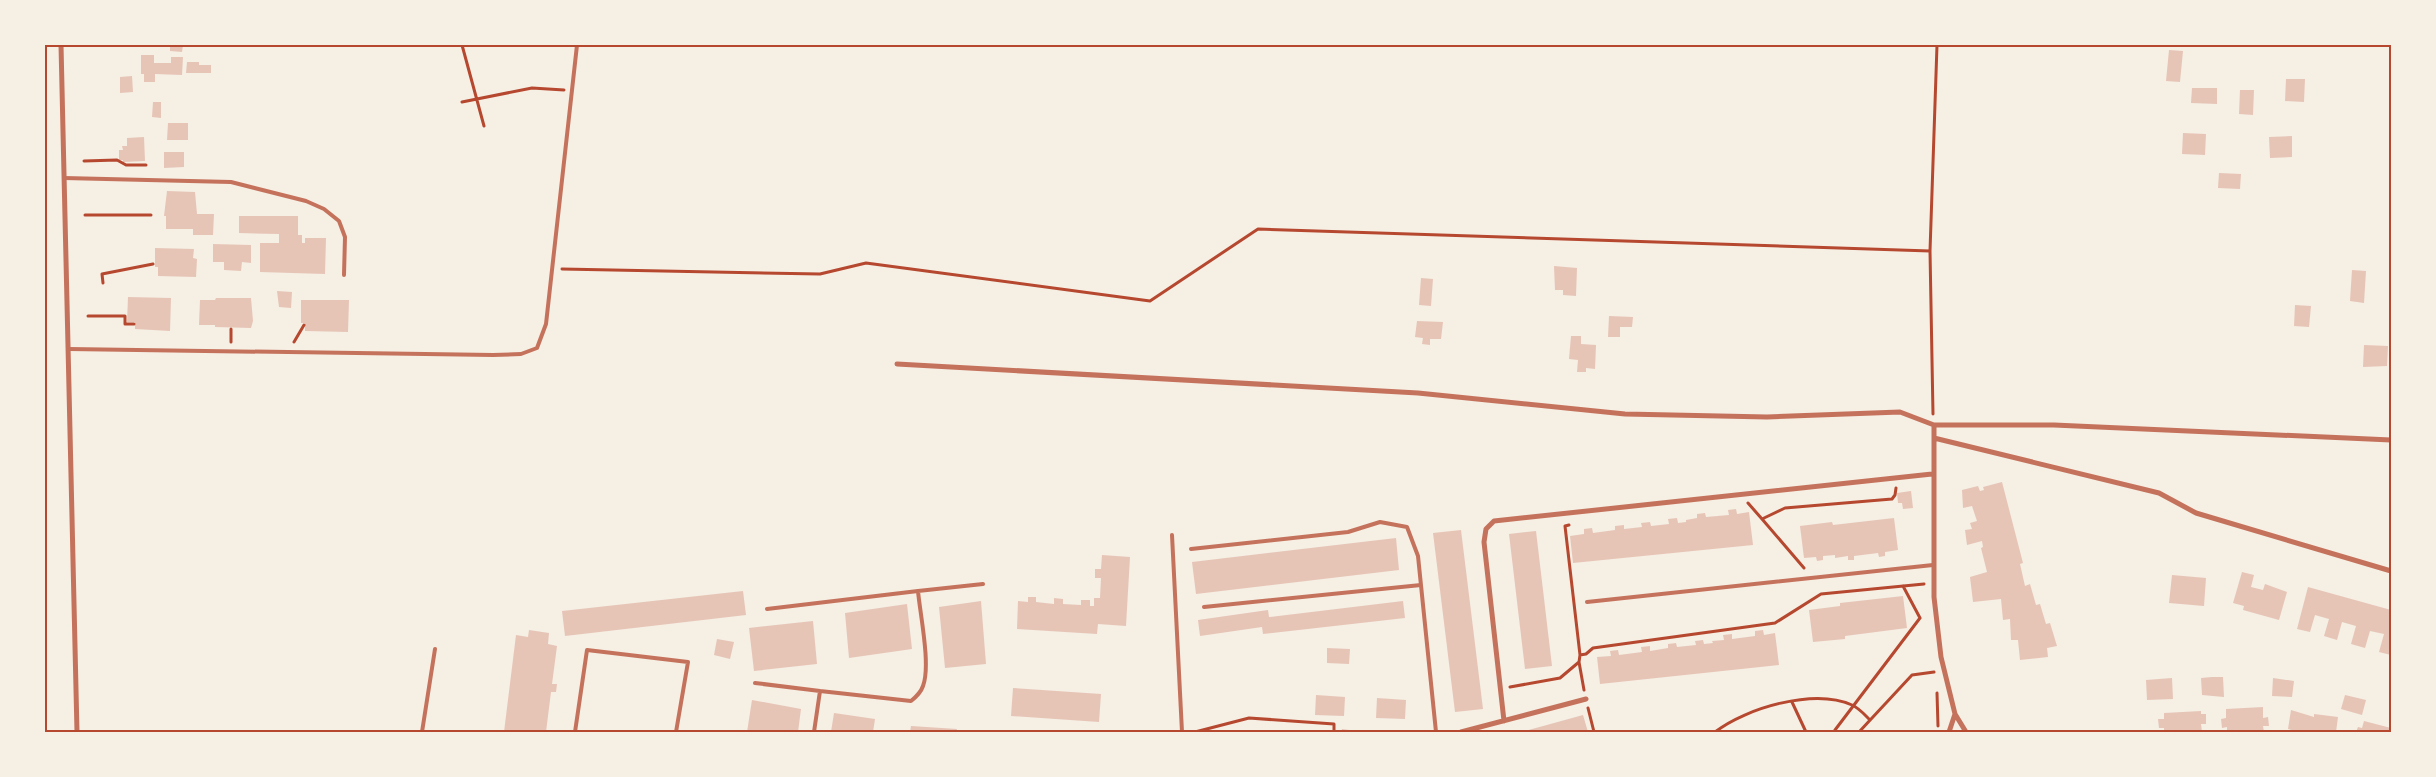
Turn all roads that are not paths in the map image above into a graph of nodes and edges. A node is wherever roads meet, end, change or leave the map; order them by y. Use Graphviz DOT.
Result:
graph roads {
  1 [pos="61,45"];
  2 [pos="577,45"];
  3 [pos="64,178"];
  4 [pos="344,275"];
  5 [pos="69,349"];
  6 [pos="897,364"];
  7 [pos="1934,425"];
  8 [pos="1934,438"];
  9 [pos="2391,440"];
  10 [pos="1932,474"];
  11 [pos="1172,534"];
  12 [pos="1191,548"];
  13 [pos="1934,565"];
  14 [pos="2391,571"];
  15 [pos="983,584"];
  16 [pos="1421,585"];
  17 [pos="918,591"];
  18 [pos="1587,602"];
  19 [pos="1204,607"];
  20 [pos="767,609"];
  21 [pos="434,649"];
  22 [pos="755,683"];
  23 [pos="820,691"];
  24 [pos="1586,699"];
  25 [pos="1955,714"];
  26 [pos="1504,720"];
  27 [pos="77,732"];
  28 [pos="422,732"];
  29 [pos="575,732"];
  30 [pos="676,732"];
  31 [pos="814,732"];
  32 [pos="1182,732"];
  33 [pos="1436,732"];
  34 [pos="1461,732"];
  35 [pos="1949,732"];
  36 [pos="1966,732"];
  1 -- 3 [label="street"];
  2 -- 5 [label="lane"];
  3 -- 4 [label="lane"];
  3 -- 5 [label="street"];
  5 -- 27 [label="street"];
  6 -- 7 [label="street"];
  7 -- 8 [label="street"];
  7 -- 9 [label="street"];
  8 -- 10 [label="street"];
  8 -- 14 [label="street"];
  10 -- 13 [label="street"];
  10 -- 26 [label="street"];
  11 -- 32 [label="lane"];
  12 -- 16 [label="lane"];
  13 -- 18 [label="lane"];
  13 -- 25 [label="street"];
  15 -- 17 [label="lane"];
  16 -- 19 [label="lane"];
  16 -- 33 [label="lane"];
  17 -- 20 [label="lane"];
  17 -- 23 [label="lane"];
  21 -- 28 [label="lane"];
  22 -- 23 [label="lane"];
  23 -- 31 [label="lane"];
  24 -- 26 [label="street"];
  25 -- 35 [label="street"];
  25 -- 36 [label="street"];
  26 -- 34 [label="street"];
  29 -- 30 [label="lane"];
}
